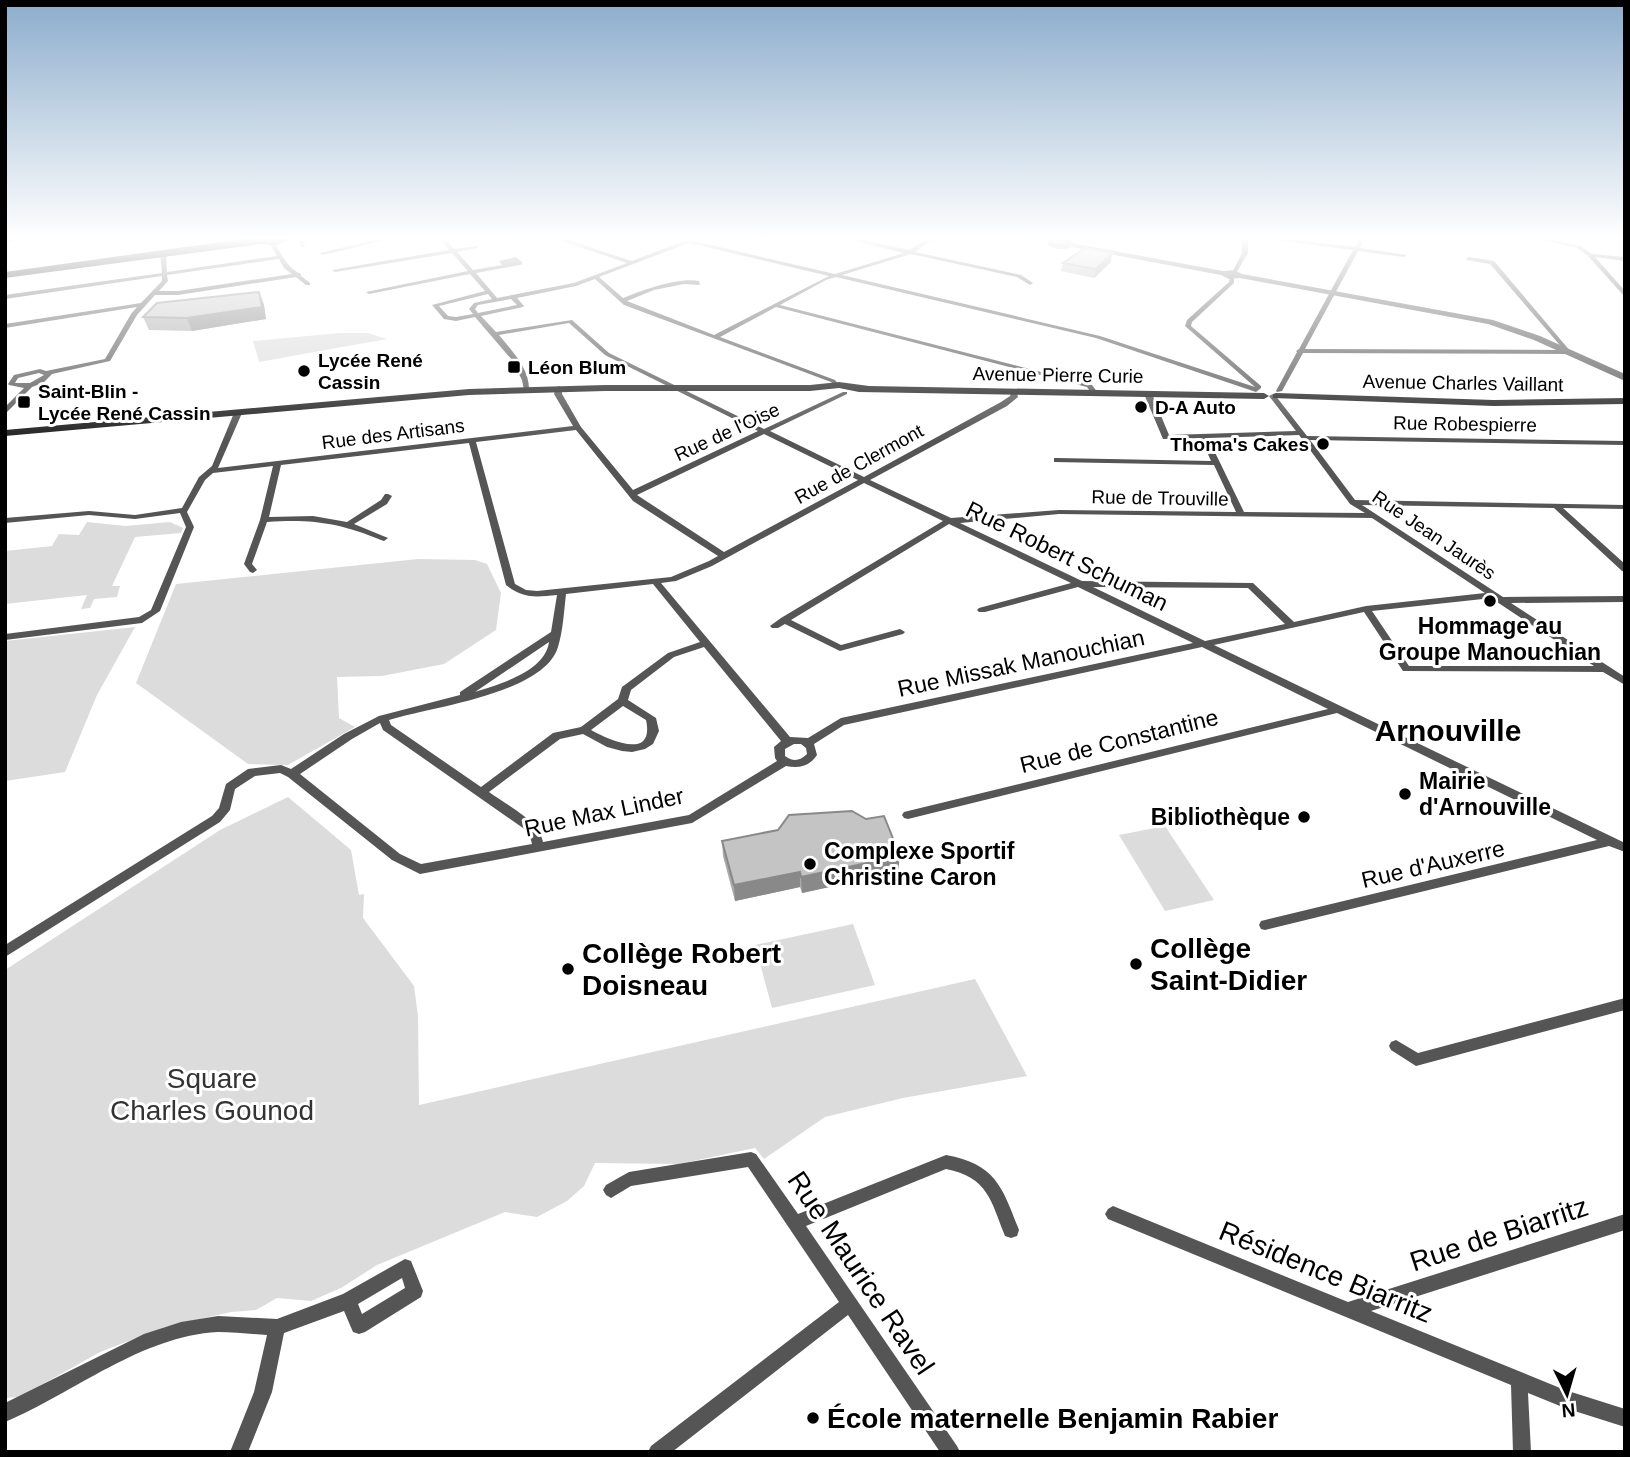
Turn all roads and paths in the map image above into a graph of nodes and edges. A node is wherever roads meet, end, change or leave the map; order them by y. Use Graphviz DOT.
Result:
graph roads {
  1 [pos="141,305"];
  2 [pos="435,305"];
  3 [pos="477,305"];
  4 [pos="521,305"];
  5 [pos="632,305"];
  6 [pos="774,305"];
  7 [pos="961,305"];
  8 [pos="1207,305"];
  9 [pos="1328,305"];
  10 [pos="1399,305"];
  11 [pos="1528,305"];
  12 [pos="476,315"];
  13 [pos="5,326"];
  14 [pos="494,334"];
  15 [pos="715,337"];
  16 [pos="1299,351"];
  17 [pos="1568,352"];
  18 [pos="48,373"];
  19 [pos="1625,378"];
  20 [pos="8,380"];
  21 [pos="30,385"];
  22 [pos="18,386"];
  23 [pos="671,387"];
  24 [pos="559,388"];
  25 [pos="526,389"];
  26 [pos="837,391"];
  27 [pos="1014,391"];
  28 [pos="1265,391"];
  29 [pos="1094,393"];
  30 [pos="1148,394"];
  31 [pos="1625,401"];
  32 [pos="5,403"];
  33 [pos="5,412"];
  34 [pos="238,413"];
  35 [pos="578,428"];
  36 [pos="7,432"];
  37 [pos="765,432"];
  38 [pos="1203,435"];
  39 [pos="1303,435"];
  40 [pos="472,441"];
  41 [pos="1625,443"];
  42 [pos="1057,460"];
  43 [pos="1216,463"];
  44 [pos="277,464"];
  45 [pos="211,471"];
  46 [pos="864,479"];
  47 [pos="632,494"];
  48 [pos="388,496"];
  49 [pos="1353,502"];
  50 [pos="1556,506"];
  51 [pos="1625,507"];
  52 [pos="183,511"];
  53 [pos="1241,514"];
  54 [pos="1372,516"];
  55 [pos="264,520"];
  56 [pos="5,521"];
  57 [pos="948,521"];
  58 [pos="349,523"];
  59 [pos="384,538"];
  60 [pos="724,556"];
  61 [pos="1625,569"];
  62 [pos="253,570"];
  63 [pos="655,581"];
  64 [pos="1079,584"];
  65 [pos="562,591"];
  66 [pos="1497,598"];
  67 [pos="1625,599"];
  68 [pos="1366,609"];
  69 [pos="982,610"];
  70 [pos="1292,625"];
  71 [pos="900,632"];
  72 [pos="555,634"];
  73 [pos="5,637"];
  74 [pos="705,643"];
  75 [pos="1203,644"];
  76 [pos="1603,669"];
  77 [pos="1625,682"];
  78 [pos="456,699"];
  79 [pos="623,701"];
  80 [pos="1340,709"];
  81 [pos="383,719"];
  82 [pos="584,730"];
  83 [pos="787,741"];
  84 [pos="808,743"];
  85 [pos="784,762"];
  86 [pos="292,774"];
  87 [pos="480,793"];
  88 [pos="908,815"];
  89 [pos="1610,842"];
  90 [pos="538,848"];
  91 [pos="1625,848"];
  92 [pos="1265,925"];
  93 [pos="5,951"];
  94 [pos="1625,1004"];
  95 [pos="1396,1046"];
  96 [pos="611,1190"];
  97 [pos="1113,1214"];
  98 [pos="1625,1222"];
  99 [pos="794,1223"];
  100 [pos="1011,1230"];
  101 [pos="348,1301"];
  102 [pos="849,1304"];
  103 [pos="1349,1310"];
  104 [pos="277,1327"];
  105 [pos="1519,1380"];
  106 [pos="5,1413"];
  107 [pos="1625,1418"];
  108 [pos="239,1452"];
  109 [pos="657,1452"];
  110 [pos="951,1452"];
  111 [pos="1522,1452"];
  1 -- 13 [label="street"];
  1 -- 18 [label="street"];
  2 -- 12 [label="street"];
  3 -- 12 [label="street"];
  4 -- 12 [label="street"];
  5 -- 15 [label="street"];
  6 -- 15 [label="street"];
  6 -- 29 [label="street"];
  7 -- 28 [label="street"];
  8 -- 28 [label="street, Rue Jean Jaurès"];
  9 -- 16 [label="street"];
  10 -- 17 [label="street"];
  11 -- 17 [label="street"];
  12 -- 14 [label="street"];
  14 -- 23 [label="street, Rue Robert Schuman"];
  14 -- 25 [label="street"];
  15 -- 26 [label="street"];
  16 -- 17 [label="street"];
  16 -- 28 [label="street"];
  17 -- 19 [label="street"];
  18 -- 20 [label="street"];
  18 -- 21 [label="street"];
  20 -- 22 [label="street"];
  21 -- 22 [label="street"];
  21 -- 33 [label="street"];
  22 -- 32 [label="street"];
  23 -- 24 [label="main road, Avenue Pierre Curie"];
  23 -- 26 [label="main road, Avenue Pierre Curie"];
  23 -- 37 [label="street, Rue Robert Schuman"];
  24 -- 25 [label="main road, Avenue Pierre Curie"];
  24 -- 35 [label="street"];
  25 -- 34 [label="main road, Avenue Pierre Curie"];
  26 -- 27 [label="main road, Avenue Pierre Curie"];
  26 -- 37 [label="street, Rue de l'Oise"];
  27 -- 29 [label="main road, Avenue Pierre Curie"];
  27 -- 46 [label="street, Rue de Clermont"];
  28 -- 30 [label="main road, Avenue Pierre Curie"];
  28 -- 31 [label="main road, Avenue Charles Vaillant"];
  28 -- 39 [label="street, Rue Jean Jaurès"];
  29 -- 30 [label="main road, Avenue Pierre Curie"];
  30 -- 38 [label="street, Rue Robespierre"];
  34 -- 36 [label="main road, Avenue Pierre Curie"];
  34 -- 45 [label="street"];
  35 -- 40 [label="street, Rue des Artisans"];
  35 -- 47 [label="street"];
  37 -- 46 [label="street, Rue Robert Schuman"];
  37 -- 47 [label="street, Rue de l'Oise"];
  38 -- 39 [label="street, Rue Robespierre"];
  38 -- 43 [label="street"];
  39 -- 41 [label="street, Rue Robespierre"];
  39 -- 49 [label="street, Rue Jean Jaurès"];
  40 -- 44 [label="street, Rue des Artisans"];
  40 -- 65 [label="street, Rue de Clermont"];
  42 -- 43 [label="street"];
  43 -- 53 [label="street"];
  44 -- 45 [label="street, Rue des Artisans"];
  44 -- 55 [label="street"];
  45 -- 52 [label="street"];
  46 -- 57 [label="street, Rue Robert Schuman"];
  46 -- 60 [label="street, Rue de Clermont"];
  47 -- 60 [label="street"];
  48 -- 58 [label="street"];
  49 -- 50 [label="street"];
  49 -- 54 [label="street, Rue Jean Jaurès"];
  50 -- 51 [label="street"];
  50 -- 61 [label="street"];
  52 -- 56 [label="street"];
  52 -- 73 [label="street"];
  53 -- 54 [label="street, Rue de Trouville"];
  53 -- 57 [label="street, Rue de Trouville"];
  54 -- 66 [label="street, Rue Jean Jaurès"];
  55 -- 58 [label="street"];
  55 -- 62 [label="street"];
  57 -- 64 [label="street, Rue Robert Schuman"];
  57 -- 71 [label="street"];
  58 -- 59 [label="street"];
  60 -- 63 [label="street, Rue de Clermont"];
  63 -- 65 [label="street, Rue de Clermont"];
  63 -- 74 [label="street"];
  64 -- 69 [label="street"];
  64 -- 70 [label="street"];
  64 -- 75 [label="street, Rue Robert Schuman"];
  65 -- 72 [label="street"];
  66 -- 67 [label="street, Rue Jean Jaurès"];
  66 -- 68 [label="street, Rue Missak Manouchian"];
  66 -- 76 [label="street, Rue Jean Jaurès"];
  68 -- 70 [label="street, Rue Missak Manouchian"];
  68 -- 76 [label="street"];
  70 -- 75 [label="street, Rue Missak Manouchian"];
  72 -- 78 [label="street"];
  72 -- 78 [label="street"];
  74 -- 79 [label="street"];
  74 -- 83 [label="street"];
  75 -- 80 [label="street, Rue Robert Schuman"];
  75 -- 84 [label="street, Rue Missak Manouchian"];
  76 -- 77 [label="street, Rue Jean Jaurès"];
  78 -- 81 [label="street"];
  79 -- 82 [label="street"];
  79 -- 82 [label="street"];
  80 -- 88 [label="street, Rue de Constantine"];
  80 -- 89 [label="street, Rue Robert Schuman"];
  81 -- 86 [label="street"];
  81 -- 87 [label="street"];
  82 -- 87 [label="street"];
  83 -- 84 [label="street"];
  83 -- 85 [label="street"];
  84 -- 85 [label="street"];
  85 -- 90 [label="street, Rue Max Linder"];
  86 -- 90 [label="street, Rue Max Linder"];
  86 -- 93 [label="street"];
  87 -- 90 [label="street"];
  89 -- 91 [label="street, Rue Robert Schuman"];
  89 -- 92 [label="street, Rue d'Auxerre"];
  94 -- 95 [label="street"];
  96 -- 99 [label="street, Rue Maurice Ravel"];
  97 -- 103 [label="street, Résidence Biarritz"];
  98 -- 103 [label="street, Rue de Biarritz"];
  99 -- 100 [label="street"];
  99 -- 102 [label="street, Rue Maurice Ravel"];
  101 -- 104 [label="street"];
  102 -- 109 [label="street"];
  102 -- 110 [label="street, Rue Maurice Ravel"];
  103 -- 105 [label="street, Résidence Biarritz"];
  104 -- 106 [label="street"];
  104 -- 108 [label="street"];
  105 -- 107 [label="street, Résidence Biarritz"];
  105 -- 111 [label="street"];
}
